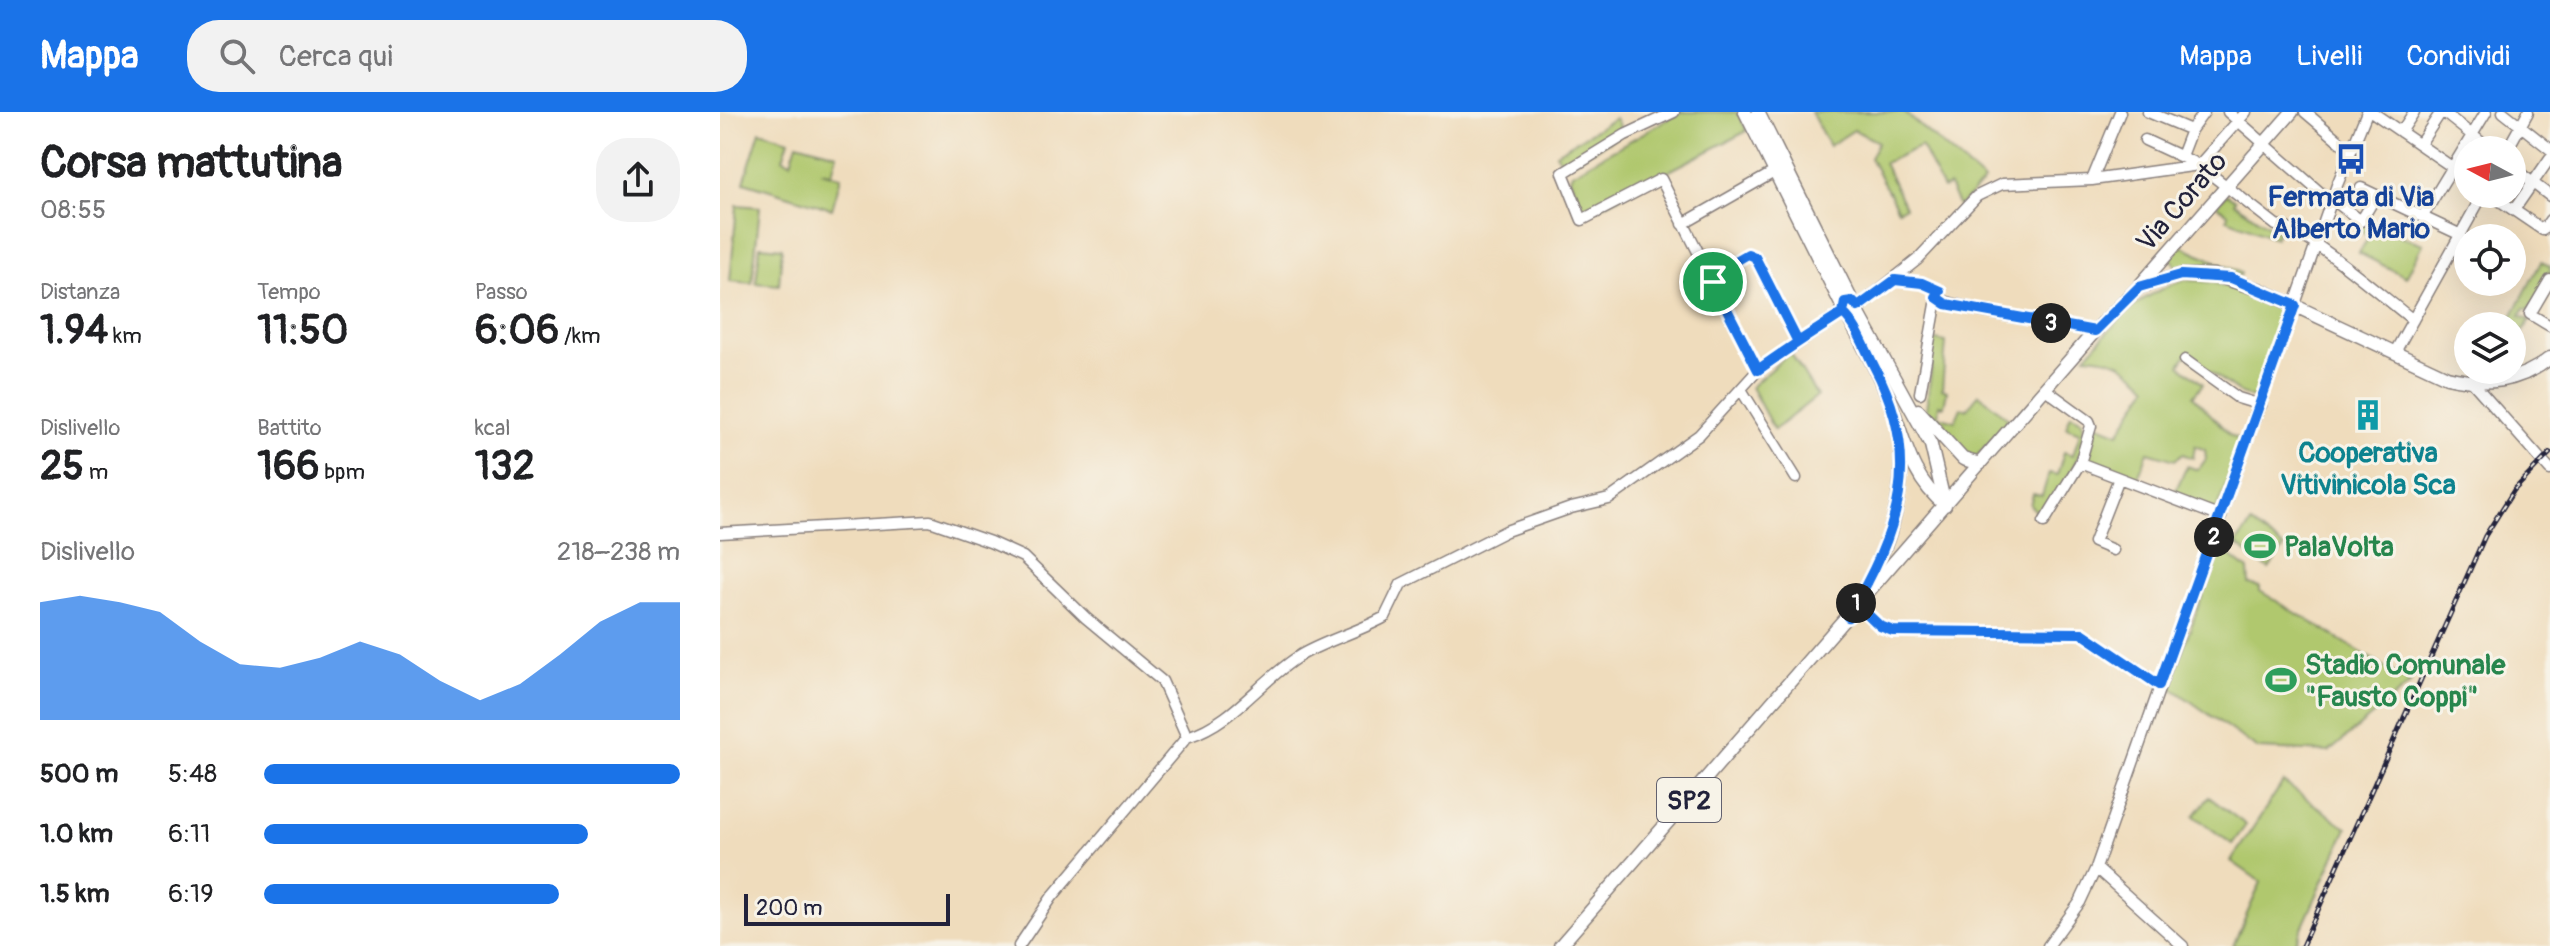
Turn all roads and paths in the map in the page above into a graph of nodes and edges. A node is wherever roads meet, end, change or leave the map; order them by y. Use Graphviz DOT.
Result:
graph roads {
  1 [pos="1674,112"];
  2 [pos="1745,112"];
  3 [pos="1758,112"];
  4 [pos="2120,112"];
  5 [pos="2148,112"];
  6 [pos="2204,112"];
  7 [pos="2228,112"];
  8 [pos="2292,112"];
  9 [pos="2305,112"];
  10 [pos="2369,112"];
  11 [pos="2414,112"];
  12 [pos="2442,112"];
  13 [pos="2486,112"];
  14 [pos="2503,112"];
  15 [pos="2528,112"];
  16 [pos="2242,116"];
  17 [pos="2521,126"];
  18 [pos="2191,130"];
  19 [pos="2401,132"];
  20 [pos="2471,135"];
  21 [pos="2515,136"];
  22 [pos="2145,140"];
  23 [pos="2420,144"];
  24 [pos="2263,145"];
  25 [pos="2550,149"];
  26 [pos="2351,151"];
  27 [pos="2181,156"];
  28 [pos="2550,158"];
  29 [pos="2199,165"];
  30 [pos="2452,166"];
  31 [pos="1776,171"];
  32 [pos="2526,178"];
  33 [pos="2092,180"];
  34 [pos="2533,183"];
  35 [pos="2225,187"];
  36 [pos="2361,188"];
  37 [pos="2376,196"];
  38 [pos="2550,196"];
  39 [pos="2332,200"];
  40 [pos="2511,208"];
  41 [pos="2514,210"];
  42 [pos="2423,216"];
  43 [pos="2550,220"];
  44 [pos="1683,224"];
  45 [pos="2454,232"];
  46 [pos="2316,246"];
  47 [pos="2454,247"];
  48 [pos="2168,253"];
  49 [pos="1917,260"];
  50 [pos="2181,275"];
  51 [pos="1710,276"];
  52 [pos="1895,280"];
  53 [pos="2550,280"];
  54 [pos="1922,283"];
  55 [pos="2139,287"];
  56 [pos="1939,296"];
  57 [pos="2295,305"];
  58 [pos="1850,309"];
  59 [pos="2413,320"];
  60 [pos="2550,326"];
  61 [pos="2095,331"];
  62 [pos="1798,342"];
  63 [pos="2395,352"];
  64 [pos="2550,358"];
  65 [pos="2185,360"];
  66 [pos="1758,370"];
  67 [pos="2526,372"];
  68 [pos="2454,379"];
  69 [pos="2474,384"];
  70 [pos="2045,389"];
  71 [pos="1742,391"];
  72 [pos="1901,391"];
  73 [pos="1920,393"];
  74 [pos="2261,405"];
  75 [pos="1901,440"];
  76 [pos="2080,463"];
  77 [pos="1980,464"];
  78 [pos="2550,470"];
  79 [pos="1796,478"];
  80 [pos="2119,478"];
  81 [pos="1945,505"];
  82 [pos="2221,517"];
  83 [pos="2044,522"];
  84 [pos="720,533"];
  85 [pos="2113,550"];
  86 [pos="1858,605"];
  87 [pos="1848,617"];
  88 [pos="2159,685"];
  89 [pos="1187,737"];
  90 [pos="2096,868"];
  91 [pos="1019,946"];
  92 [pos="1560,946"];
  93 [pos="2048,946"];
  94 [pos="2183,946"];
  1 -- 44 [label="street"];
  2 -- 31 [label="main road"];
  3 -- 58 [label="main road"];
  4 -- 33 [label="street"];
  5 -- 18 [label="street"];
  6 -- 18 [label="street"];
  7 -- 16 [label="street"];
  8 -- 24 [label="main road, Via Corato"];
  9 -- 26 [label="street"];
  10 -- 19 [label="street"];
  10 -- 26 [label="street"];
  11 -- 19 [label="street"];
  12 -- 20 [label="street"];
  12 -- 23 [label="street"];
  13 -- 20 [label="street"];
  14 -- 17 [label="street"];
  15 -- 17 [label="street"];
  16 -- 24 [label="street"];
  16 -- 29 [label="street"];
  17 -- 21 [label="street"];
  17 -- 25 [label="street"];
  18 -- 27 [label="street"];
  19 -- 23 [label="street"];
  20 -- 30 [label="street"];
  22 -- 27 [label="street"];
  23 -- 30 [label="street"];
  24 -- 35 [label="main road, Via Corato"];
  24 -- 39 [label="street"];
  26 -- 39 [label="street"];
  27 -- 29 [label="street"];
  28 -- 34 [label="street"];
  29 -- 33 [label="street"];
  29 -- 35 [label="street"];
  30 -- 42 [label="street"];
  31 -- 44 [label="street"];
  31 -- 58 [label="main road"];
  32 -- 34 [label="street"];
  33 -- 49 [label="street"];
  34 -- 38 [label="street"];
  34 -- 41 [label="street"];
  35 -- 46 [label="street"];
  35 -- 48 [label="main road, Via Corato"];
  36 -- 37 [label="street"];
  37 -- 39 [label="street"];
  37 -- 42 [label="street"];
  39 -- 46 [label="street"];
  40 -- 41 [label="street"];
  41 -- 43 [label="street"];
  42 -- 45 [label="street"];
  44 -- 51 [label="street"];
  46 -- 57 [label="street"];
  46 -- 59 [label="street"];
  47 -- 59 [label="street"];
  48 -- 50 [label="main road"];
  48 -- 55 [label="main road, Via Corato"];
  49 -- 52 [label="street"];
  49 -- 54 [label="street"];
  50 -- 55 [label="main road"];
  50 -- 57 [label="main road"];
  51 -- 62 [label="street"];
  51 -- 66 [label="street"];
  52 -- 54 [label="street"];
  52 -- 58 [label="street"];
  53 -- 60 [label="street"];
  54 -- 56 [label="street"];
  55 -- 61 [label="main road, Via Corato"];
  56 -- 61 [label="street"];
  56 -- 73 [label="street"];
  57 -- 63 [label="main road"];
  57 -- 74 [label="street"];
  58 -- 62 [label="street"];
  58 -- 72 [label="main road"];
  58 -- 75 [label="main road"];
  59 -- 63 [label="street"];
  61 -- 70 [label="main road, Via Corato"];
  62 -- 66 [label="street"];
  63 -- 68 [label="main road"];
  64 -- 67 [label="main road"];
  65 -- 74 [label="street"];
  66 -- 71 [label="street"];
  69 -- 78 [label="street"];
  70 -- 76 [label="street"];
  70 -- 77 [label="main road, Via Corato"];
  71 -- 79 [label="street"];
  71 -- 89 [label="street"];
  72 -- 77 [label="main road"];
  72 -- 81 [label="main road"];
  74 -- 82 [label="street"];
  75 -- 81 [label="main road"];
  75 -- 87 [label="main road"];
  76 -- 80 [label="street"];
  76 -- 83 [label="street"];
  77 -- 81 [label="main road, Via Corato"];
  80 -- 82 [label="street"];
  80 -- 85 [label="street"];
  81 -- 86 [label="main road, SP2"];
  82 -- 88 [label="street"];
  84 -- 89 [label="street"];
  86 -- 87 [label="main road, SP2"];
  86 -- 88 [label="street"];
  87 -- 92 [label="main road, SP2"];
  88 -- 90 [label="street"];
  89 -- 91 [label="street"];
  90 -- 93 [label="street"];
  90 -- 94 [label="street"];
}
